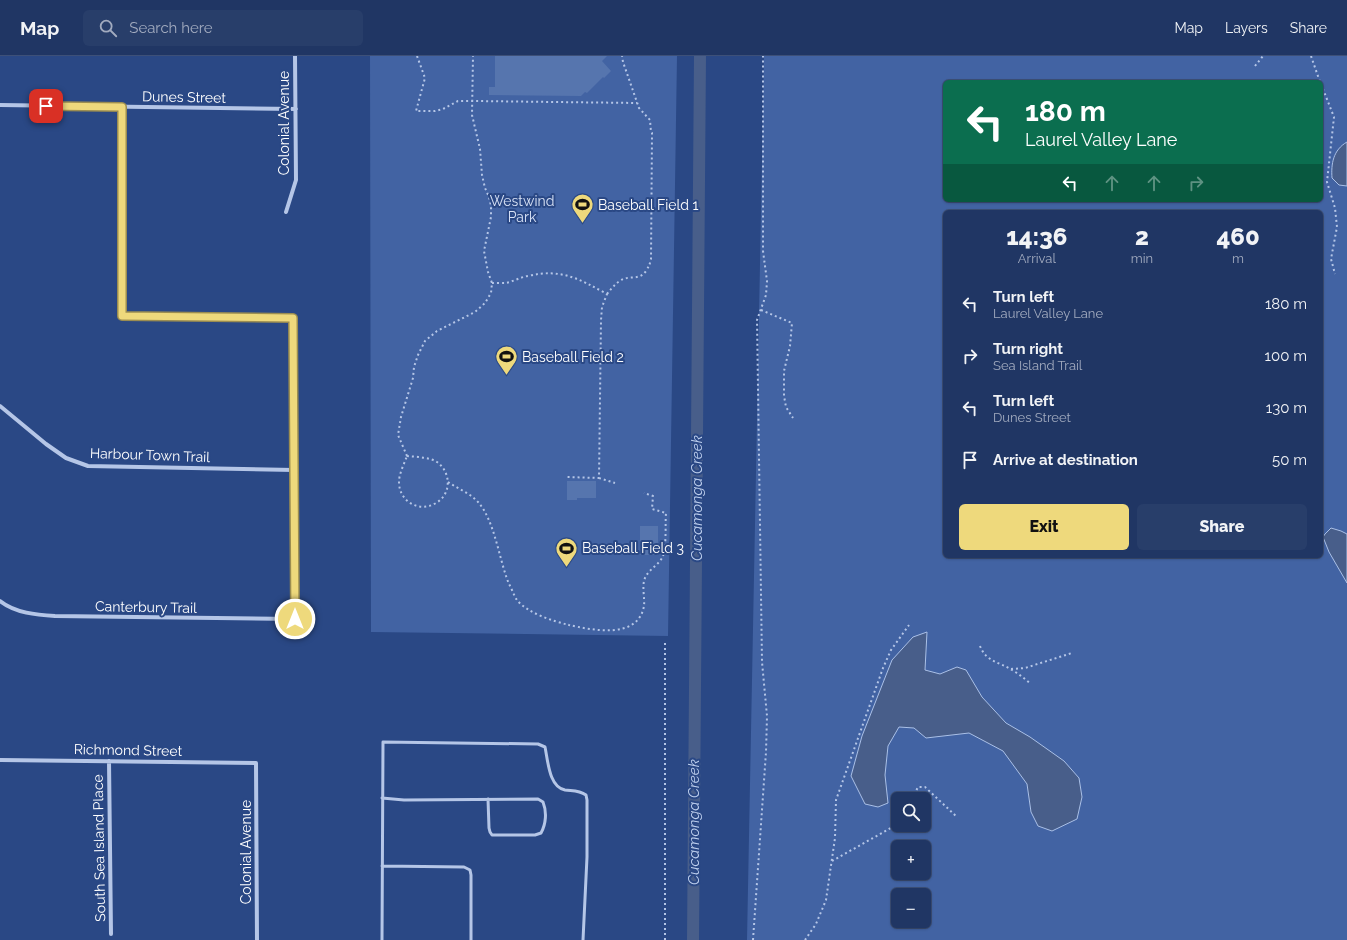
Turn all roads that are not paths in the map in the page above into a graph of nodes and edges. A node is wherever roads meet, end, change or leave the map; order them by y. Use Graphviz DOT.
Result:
graph roads {
  1 [pos="295,56"];
  2 [pos="0,105"];
  3 [pos="122,107"];
  4 [pos="296,109"];
  5 [pos="286,212"];
  6 [pos="0,406"];
  7 [pos="294,470"];
  8 [pos="0,601"];
  9 [pos="0,760"];
  10 [pos="110,761"];
  11 [pos="256,763"];
  12 [pos="382,798"];
  13 [pos="488,800"];
  14 [pos="382,866"];
  15 [pos="111,934"];
  16 [pos="257,940"];
  17 [pos="382,940"];
  18 [pos="471,940"];
  19 [pos="583,940"];
  1 -- 4 [label="street, Colonial Avenue"];
  2 -- 3 [label="street, Dunes Street"];
  3 -- 4 [label="street, Dunes Street"];
  3 -- 7 [label="street"];
  4 -- 5 [label="street, Colonial Avenue"];
  6 -- 7 [label="street, Harbour Town Trail"];
  7 -- 8 [label="street, Canterbury Trail"];
  9 -- 10 [label="street, Richmond Street"];
  10 -- 11 [label="street, Richmond Street"];
  10 -- 15 [label="street, South Sea Island Place"];
  11 -- 16 [label="street, Colonial Avenue"];
  12 -- 13 [label="lane"];
  12 -- 14 [label="lane"];
  12 -- 19 [label="lane"];
  13 -- 13 [label="lane"];
  14 -- 17 [label="lane"];
  14 -- 18 [label="lane"];
}
